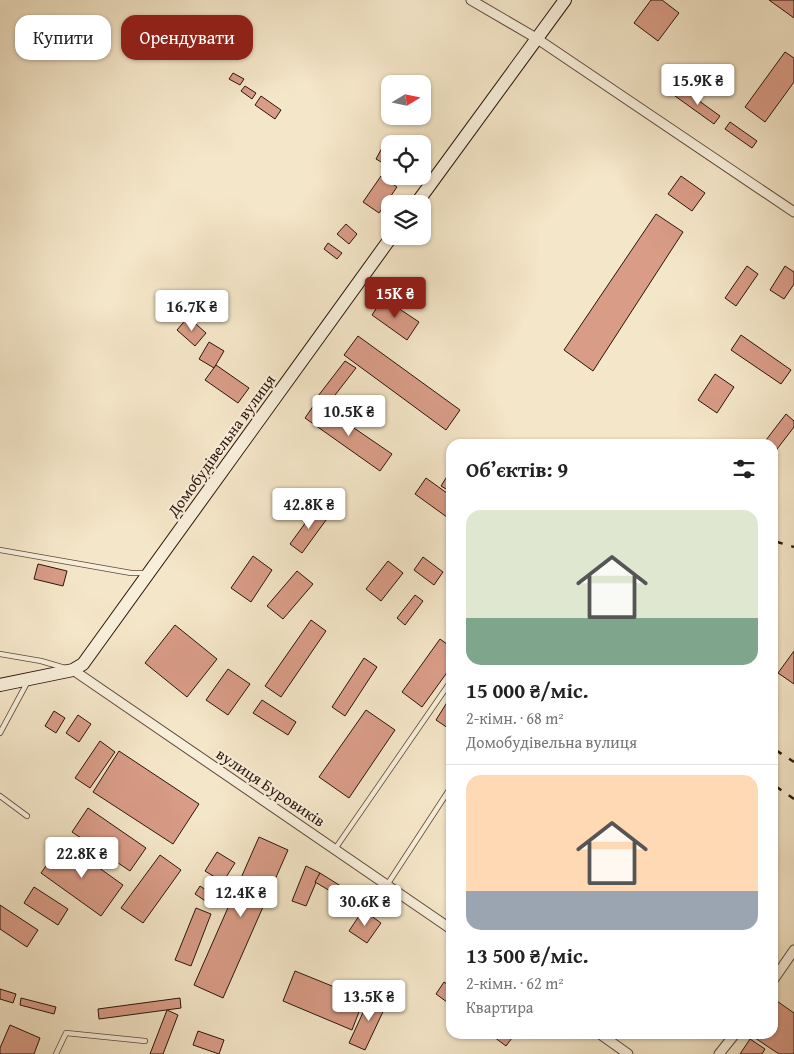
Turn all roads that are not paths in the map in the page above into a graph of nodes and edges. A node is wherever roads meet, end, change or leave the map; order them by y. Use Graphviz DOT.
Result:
graph roads {
  1 [pos="471,0"];
  2 [pos="565,0"];
  3 [pos="536,38"];
  4 [pos="423,195"];
  5 [pos="794,212"];
  6 [pos="385,245"];
  7 [pos="0,550"];
  8 [pos="148,573"];
  9 [pos="0,654"];
  10 [pos="73,670"];
  11 [pos="28,680"];
  12 [pos="0,686"];
  13 [pos="446,688"];
  14 [pos="0,733"];
  15 [pos="446,795"];
  16 [pos="0,796"];
  17 [pos="27,816"];
  18 [pos="335,849"];
  19 [pos="387,885"];
  20 [pos="446,926"];
  21 [pos="794,950"];
  22 [pos="778,973"];
  23 [pos="607,1039"];
  24 [pos="731,1039"];
  25 [pos="146,1041"];
  26 [pos="56,1054"];
  27 [pos="628,1054"];
  28 [pos="719,1054"];
  1 -- 3 [label="street"];
  2 -- 3 [label="street"];
  3 -- 4 [label="street"];
  3 -- 5 [label="street"];
  6 -- 8 [label="street, Домобудівельна вулиця"];
  7 -- 8 [label="lane"];
  8 -- 10 [label="street, Домобудівельна вулиця"];
  9 -- 10 [label="lane"];
  10 -- 11 [label="street"];
  10 -- 18 [label="street, вулиця Буровиків"];
  11 -- 12 [label="street"];
  11 -- 14 [label="lane"];
  13 -- 18 [label="lane"];
  15 -- 19 [label="lane"];
  16 -- 17 [label="lane"];
  18 -- 19 [label="street, вулиця Буровиків"];
  19 -- 20 [label="street, вулиця Буровиків"];
  21 -- 22 [label="street"];
  23 -- 27 [label="street"];
  24 -- 28 [label="street"];
  25 -- 26 [label="lane"];
}
